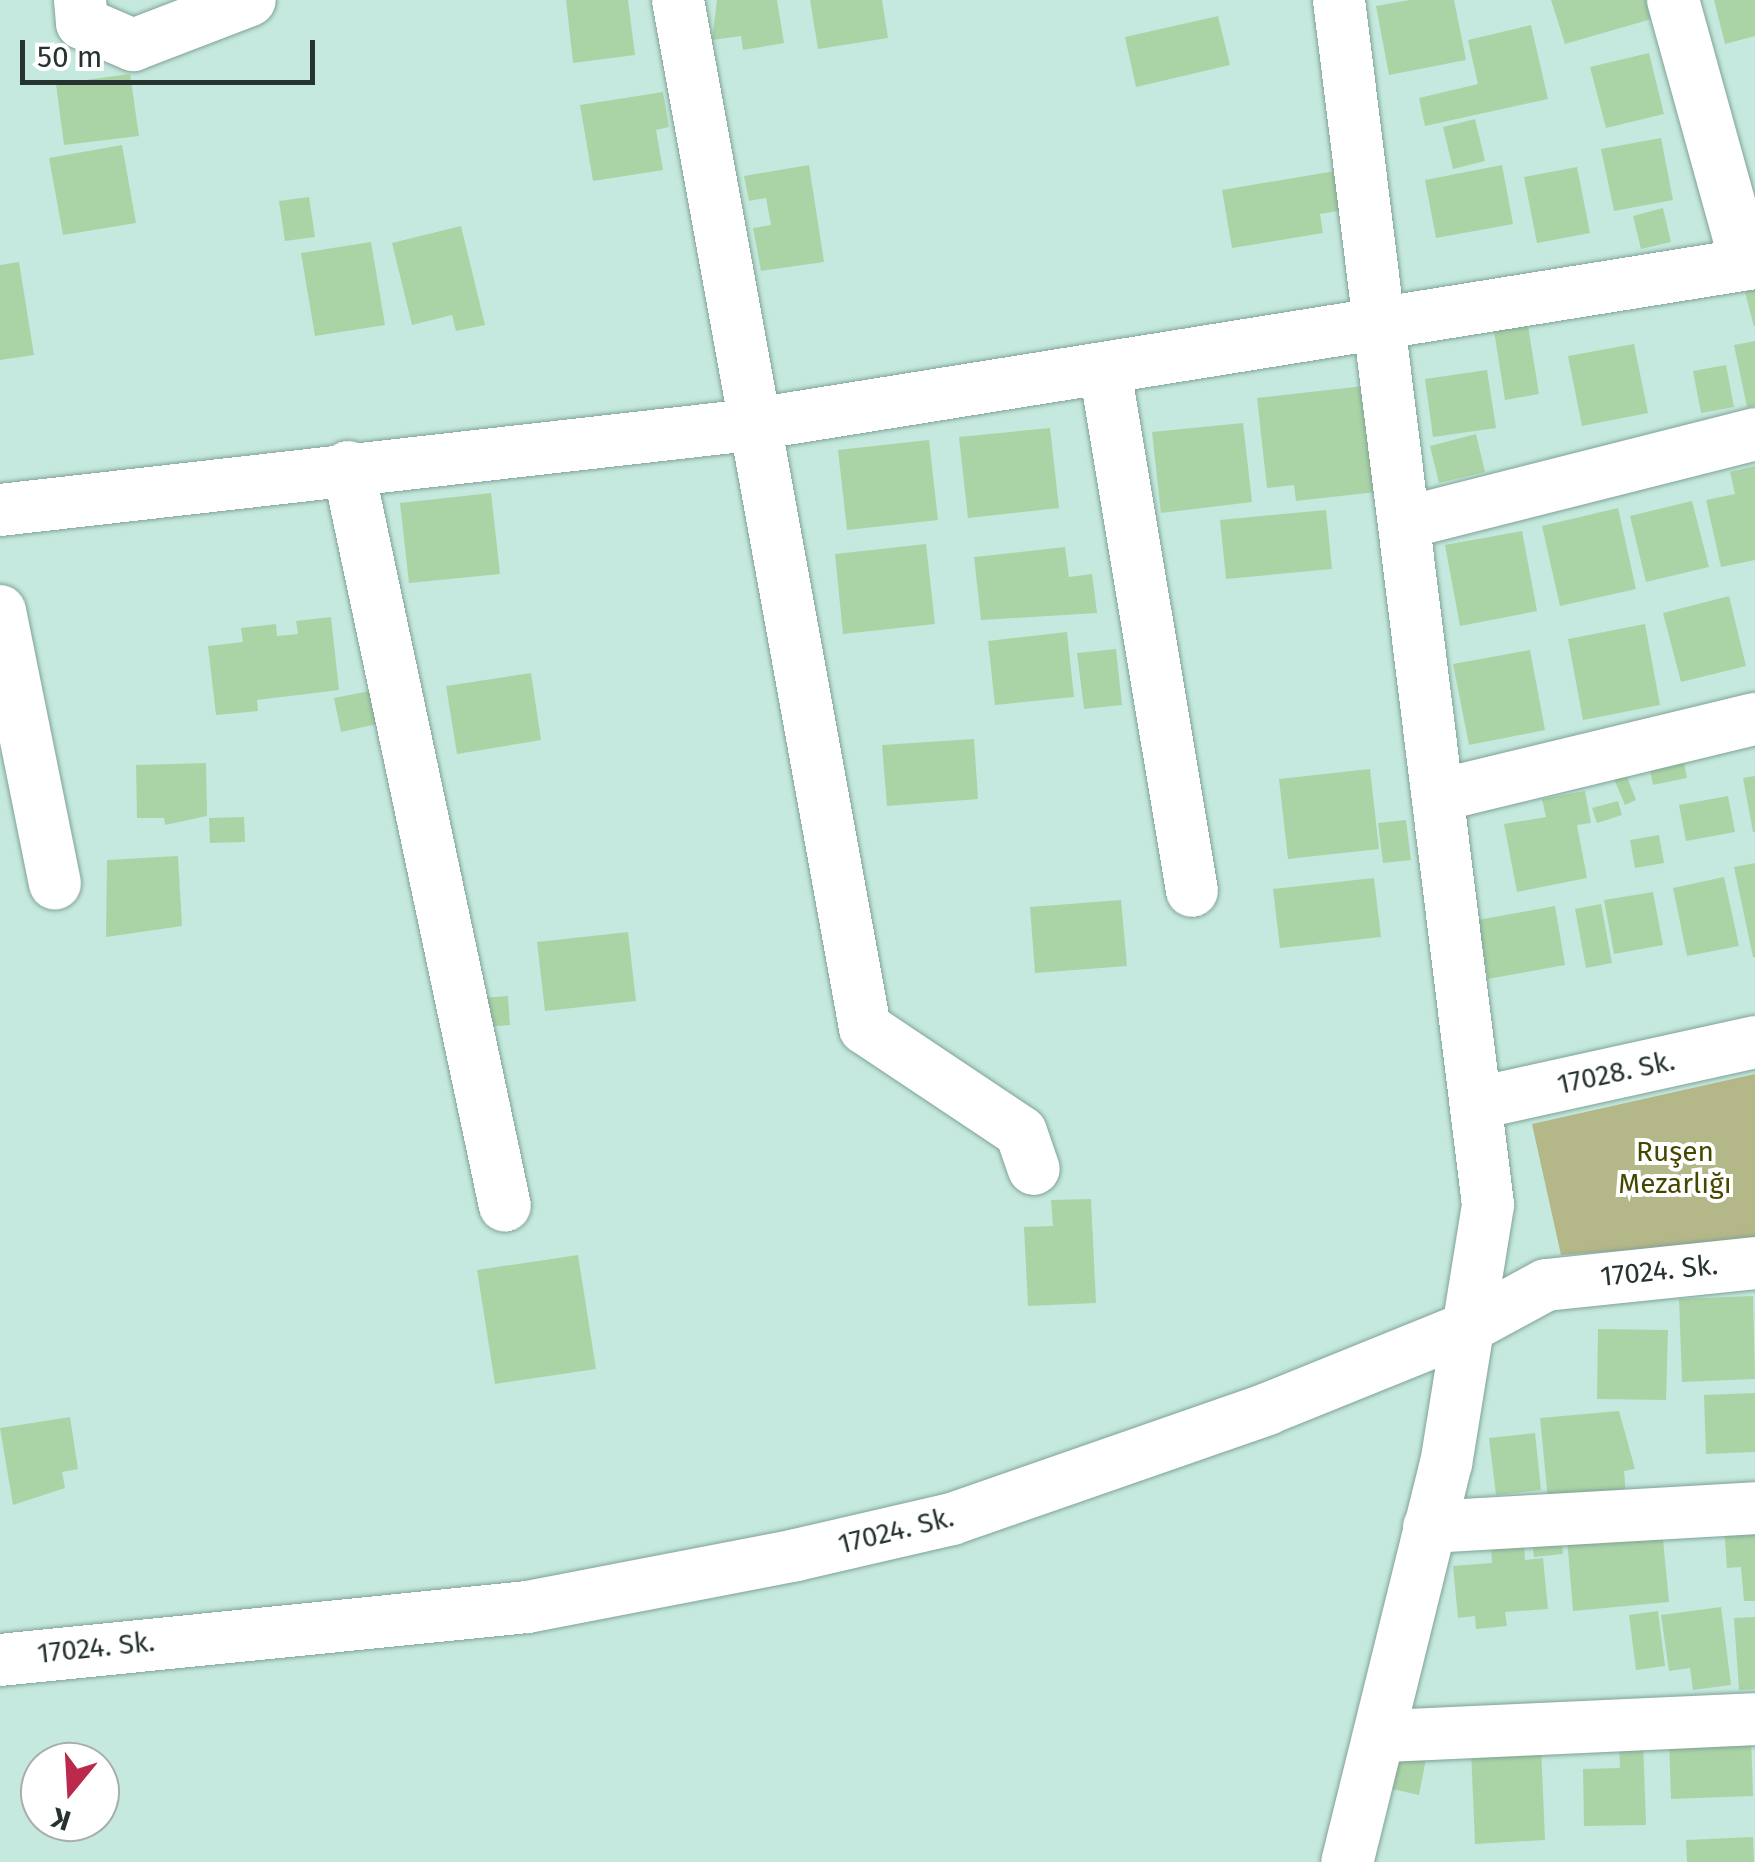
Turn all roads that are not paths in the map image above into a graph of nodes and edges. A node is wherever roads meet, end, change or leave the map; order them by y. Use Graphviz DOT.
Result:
graph roads {
  1 [pos="250,0"];
  2 [pos="678,0"];
  3 [pos="1339,0"];
  4 [pos="1673,0"];
  5 [pos="81,12"];
  6 [pos="1750,263"];
  7 [pos="1382,320"];
  8 [pos="1105,370"];
  9 [pos="749,425"];
  10 [pos="1755,434"];
  11 [pos="348,467"];
  12 [pos="0,510"];
  13 [pos="1408,522"];
  14 [pos="0,611"];
  15 [pos="1755,719"];
  16 [pos="1440,794"];
  17 [pos="54,883"];
  18 [pos="1192,891"];
  19 [pos="1755,1042"];
  20 [pos="1478,1103"];
  21 [pos="1034,1169"];
  22 [pos="505,1206"];
  23 [pos="1755,1262"];
  24 [pos="1463,1330"];
  25 [pos="1755,1508"];
  26 [pos="1429,1527"];
  27 [pos="0,1660"];
  28 [pos="1755,1719"];
  29 [pos="1385,1736"];
  30 [pos="1347,1862"];
  1 -- 5 [label="street"];
  2 -- 9 [label="street"];
  3 -- 7 [label="street"];
  4 -- 6 [label="street"];
  6 -- 7 [label="street"];
  7 -- 8 [label="street"];
  7 -- 13 [label="street"];
  8 -- 9 [label="street"];
  8 -- 18 [label="street"];
  9 -- 11 [label="street"];
  9 -- 21 [label="street"];
  10 -- 13 [label="street"];
  11 -- 12 [label="street"];
  11 -- 22 [label="street"];
  13 -- 16 [label="street"];
  14 -- 17 [label="street"];
  15 -- 16 [label="street"];
  16 -- 20 [label="street"];
  19 -- 20 [label="street, 17028. Sk."];
  20 -- 24 [label="street"];
  23 -- 24 [label="street, 17024. Sk."];
  24 -- 26 [label="street"];
  24 -- 27 [label="street, 17024. Sk."];
  25 -- 26 [label="street"];
  26 -- 29 [label="street"];
  28 -- 29 [label="street"];
  29 -- 30 [label="street"];
}
